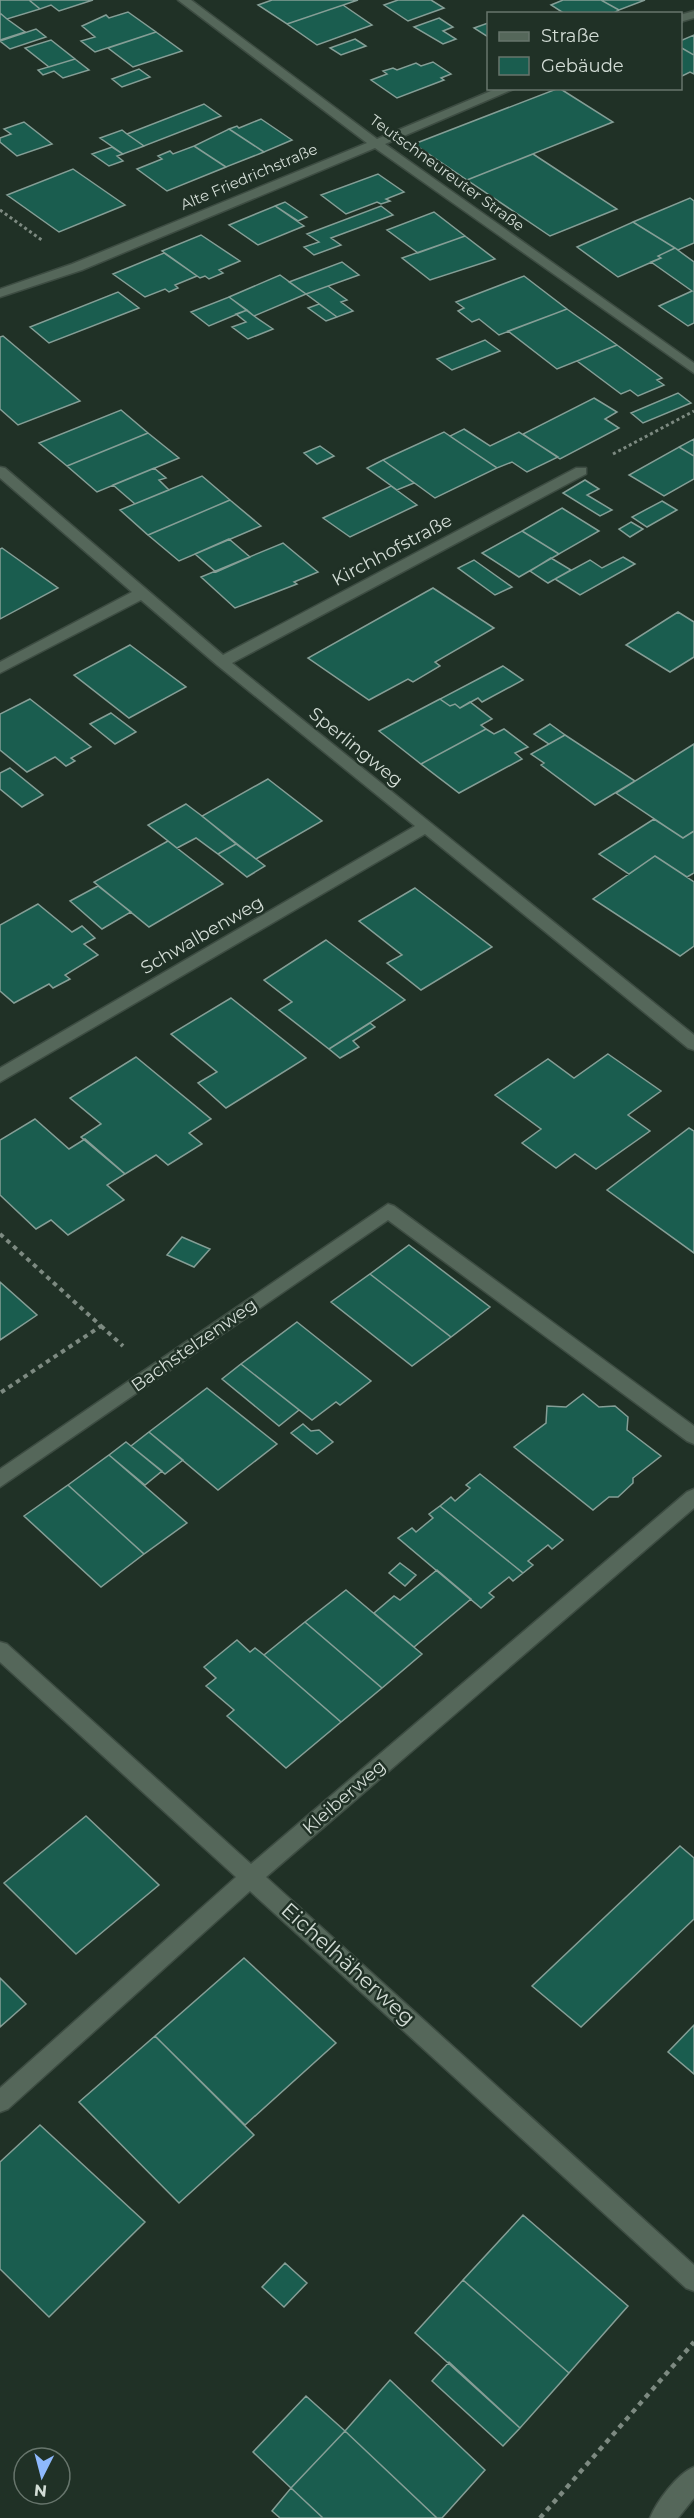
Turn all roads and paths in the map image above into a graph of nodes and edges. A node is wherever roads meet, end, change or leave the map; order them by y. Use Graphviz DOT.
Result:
graph roads {
  1 [pos="184,0"];
  2 [pos="505,90"];
  3 [pos="375,143"];
  4 [pos="0,210"];
  5 [pos="77,267"];
  6 [pos="0,293"];
  7 [pos="694,369"];
  8 [pos="694,411"];
  9 [pos="0,471"];
  10 [pos="581,471"];
  11 [pos="142,593"];
  12 [pos="222,662"];
  13 [pos="0,668"];
  14 [pos="424,828"];
  15 [pos="694,1044"];
  16 [pos="0,1076"];
  17 [pos="0,1234"];
  18 [pos="0,1393"];
  19 [pos="694,1436"];
  20 [pos="0,1479"];
  21 [pos="694,1497"];
  22 [pos="0,1650"];
  23 [pos="252,1876"];
  24 [pos="0,2102"];
  25 [pos="694,2280"];
  26 [pos="694,2342"];
  27 [pos="694,2480"];
  28 [pos="540,2518"];
  29 [pos="662,2518"];
  1 -- 3 [label="street, Teutschneureuter Straße"];
  2 -- 3 [label="street, Alte Friedrichstraße"];
  3 -- 5 [label="street, Alte Friedrichstraße"];
  3 -- 7 [label="street, Teutschneureuter Straße"];
  4 -- 5 [label="path"];
  5 -- 6 [label="street, Alte Friedrichstraße"];
  8 -- 10 [label="path"];
  9 -- 11 [label="street, Sperlingweg"];
  10 -- 12 [label="street, Kirchhofstraße"];
  11 -- 12 [label="street, Sperlingweg"];
  11 -- 13 [label="street"];
  12 -- 14 [label="street, Sperlingweg"];
  14 -- 15 [label="street, Sperlingweg"];
  14 -- 16 [label="street, Schwalbenweg"];
  17 -- 18 [label="path"];
  19 -- 20 [label="street, Bachstelzenweg"];
  21 -- 23 [label="street, Kleiberweg"];
  22 -- 23 [label="street, Eichelhäherweg"];
  23 -- 24 [label="street, Kleiberweg"];
  23 -- 25 [label="street, Eichelhäherweg"];
  26 -- 28 [label="path"];
  27 -- 29 [label="street"];
}
